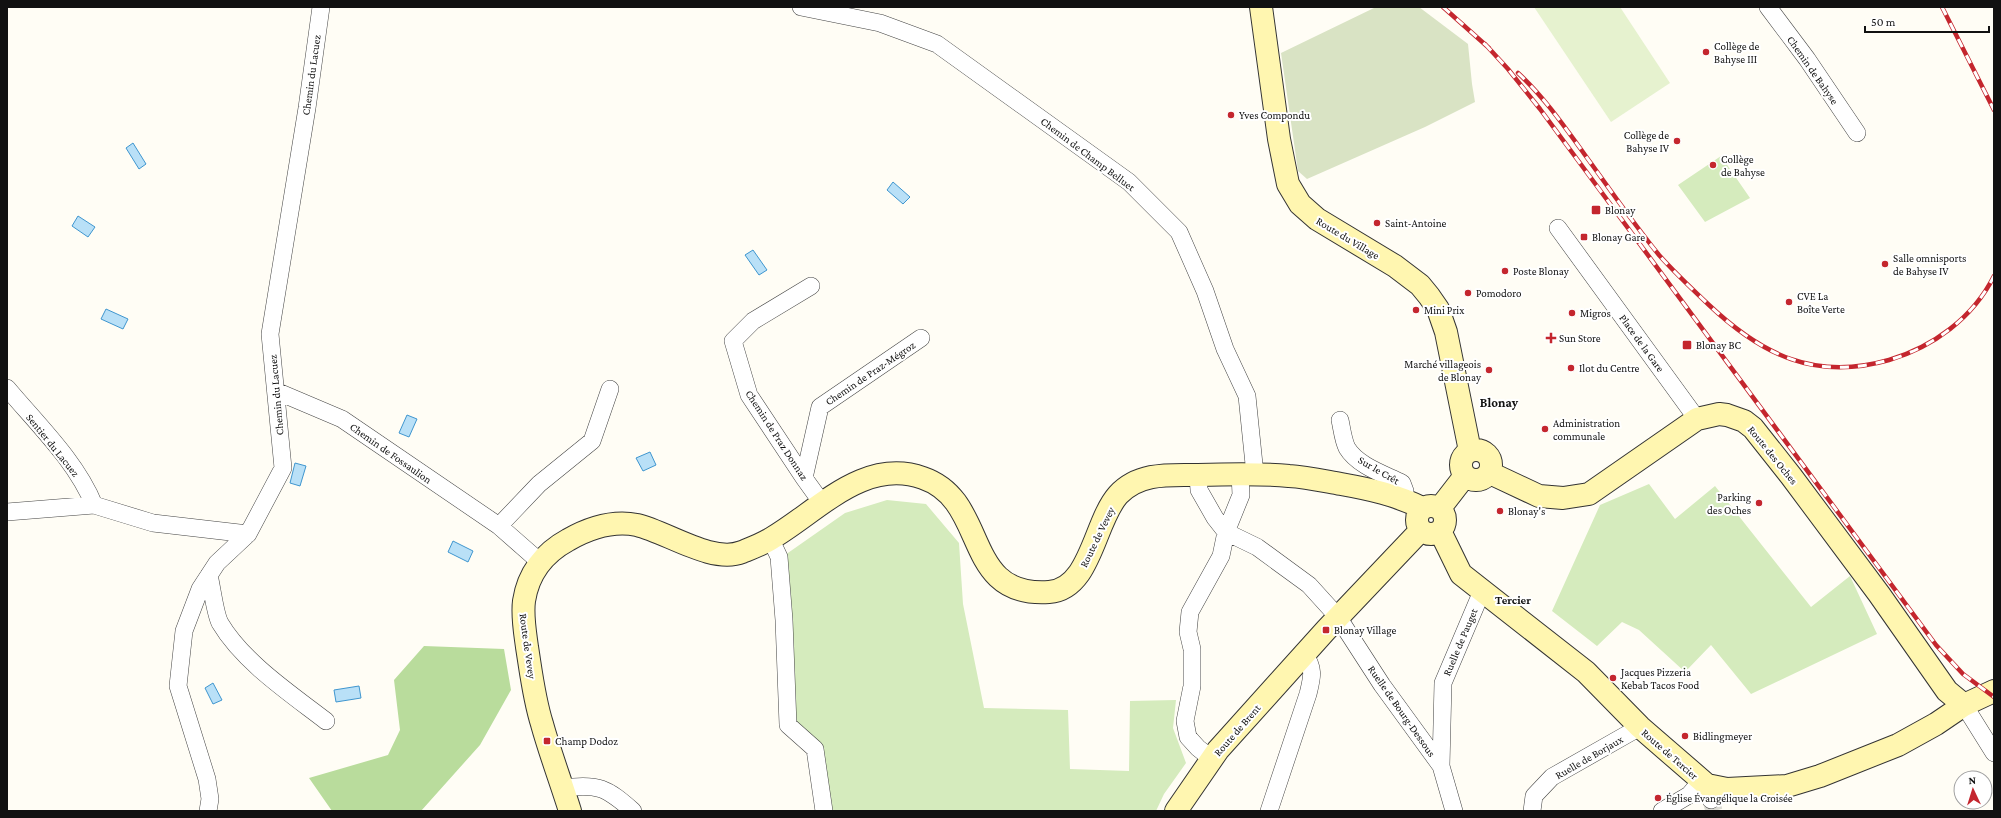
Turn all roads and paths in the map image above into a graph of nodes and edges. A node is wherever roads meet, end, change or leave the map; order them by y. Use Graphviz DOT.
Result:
graph roads {
  1 [pos="321,7"];
  2 [pos="801,7"];
  3 [pos="1261,7"];
  4 [pos="1768,7"];
  5 [pos="1857,134"];
  6 [pos="1558,228"];
  7 [pos="811,286"];
  8 [pos="920,338"];
  9 [pos="7,388"];
  10 [pos="610,389"];
  11 [pos="276,391"];
  12 [pos="1697,419"];
  13 [pos="1340,420"];
  14 [pos="1470,451"];
  15 [pos="1490,472"];
  16 [pos="1248,473"];
  17 [pos="1198,475"];
  18 [pos="1464,476"];
  19 [pos="804,478"];
  20 [pos="822,503"];
  21 [pos="94,505"];
  22 [pos="1422,505"];
  23 [pos="7,512"];
  24 [pos="499,526"];
  25 [pos="1430,531"];
  26 [pos="1226,532"];
  27 [pos="248,534"];
  28 [pos="771,540"];
  29 [pos="540,562"];
  30 [pos="209,575"];
  31 [pos="1482,591"];
  32 [pos="1338,617"];
  33 [pos="1304,654"];
  34 [pos="1979,698"];
  35 [pos="326,721"];
  36 [pos="1640,727"];
  37 [pos="1994,753"];
  38 [pos="1212,759"];
  39 [pos="1441,766"];
  40 [pos="563,788"];
  41 [pos="1706,789"];
  42 [pos="208,811"];
  43 [pos="570,811"];
  44 [pos="633,811"];
  45 [pos="824,811"];
  46 [pos="1176,811"];
  47 [pos="1269,811"];
  48 [pos="1454,811"];
  49 [pos="1532,811"];
  50 [pos="1662,811"];
  1 -- 11 [label="street, Chemin du Lacuez"];
  2 -- 16 [label="street, Chemin de Champ Belluet"];
  3 -- 14 [label="street, Route du Village"];
  4 -- 5 [label="street, Chemin de Bahyse"];
  6 -- 12 [label="street, Place de la Gare"];
  7 -- 19 [label="street, Chemin de Praz Donnaz"];
  8 -- 19 [label="street, Chemin de Praz-Mégroz"];
  9 -- 21 [label="street, Sentier du Lacuez"];
  10 -- 24 [label="street"];
  11 -- 24 [label="street, Chemin de Fossaulion"];
  11 -- 27 [label="street, Chemin du Lacuez"];
  12 -- 15 [label="street, Route des Oches"];
  12 -- 34 [label="street, Route des Oches"];
  13 -- 22 [label="street, Sur le Crêt"];
  14 -- 15 [label="street"];
  14 -- 18 [label="street"];
  15 -- 18 [label="street"];
  16 -- 17 [label="street, Route de Vevey"];
  16 -- 22 [label="street, Route de Vevey"];
  16 -- 26 [label="street, Chemin de Champ Belluet"];
  17 -- 20 [label="street, Route de Vevey"];
  17 -- 26 [label="street"];
  18 -- 22 [label="street"];
  19 -- 20 [label="street, Chemin de Praz Donnaz"];
  20 -- 28 [label="street, Route de Vevey"];
  21 -- 23 [label="street"];
  21 -- 27 [label="street"];
  22 -- 25 [label="street"];
  24 -- 29 [label="street, Chemin de Fossaulion"];
  25 -- 31 [label="street, Route de Tercier"];
  25 -- 32 [label="street, Route de Brent"];
  26 -- 32 [label="street, Ruelle de Bourg-Dessous"];
  26 -- 38 [label="street, Chemin de Champ Belluet"];
  27 -- 30 [label="street, Chemin du Lacuez"];
  28 -- 29 [label="street, Route de Vevey"];
  28 -- 45 [label="street"];
  29 -- 40 [label="street, Route de Vevey"];
  30 -- 35 [label="street"];
  30 -- 42 [label="street, Chemin du Lacuez"];
  31 -- 36 [label="street, Route de Tercier"];
  31 -- 39 [label="street, Ruelle de Pauget"];
  32 -- 33 [label="street, Route de Brent"];
  32 -- 39 [label="street, Ruelle de Bourg-Dessous"];
  33 -- 38 [label="street, Route de Brent"];
  33 -- 47 [label="street"];
  34 -- 37 [label="street"];
  34 -- 41 [label="street, Route de Tercier"];
  36 -- 41 [label="street, Route de Tercier"];
  36 -- 49 [label="street, Ruelle de Borjaux"];
  38 -- 46 [label="street, Route de Brent"];
  39 -- 48 [label="street, Ruelle de Bourg-Dessous"];
  40 -- 43 [label="street, Route de Vevey"];
  40 -- 44 [label="street"];
  41 -- 50 [label="street"];
}
